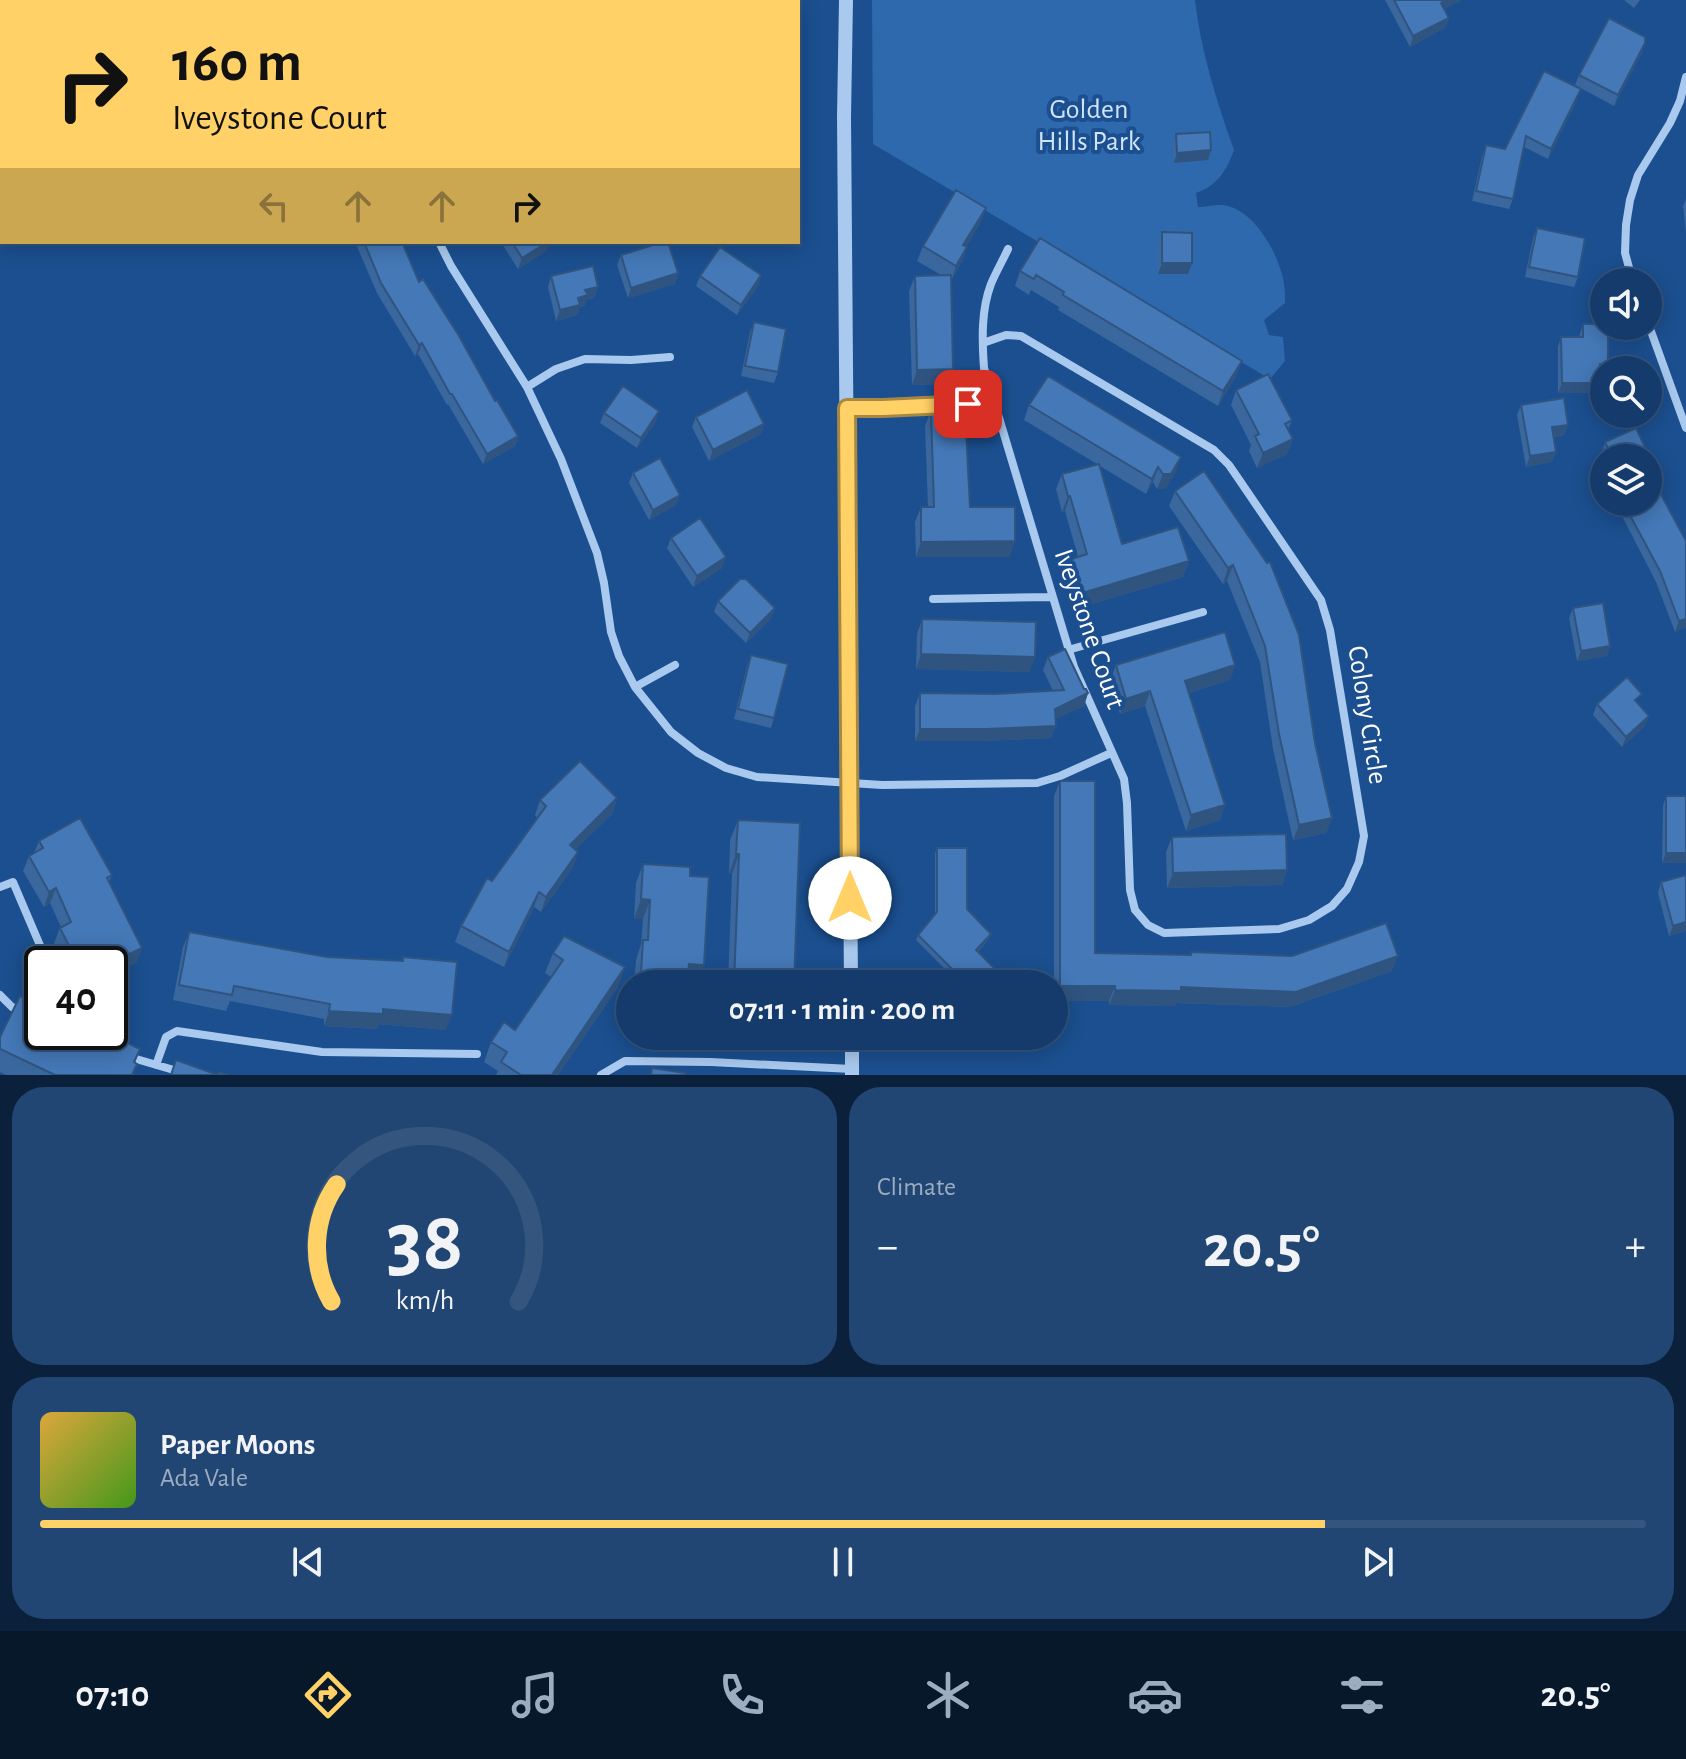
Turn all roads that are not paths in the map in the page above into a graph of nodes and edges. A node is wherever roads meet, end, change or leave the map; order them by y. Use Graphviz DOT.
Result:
graph roads {
  1 [pos="846,0"];
  2 [pos="1686,77"];
  3 [pos="440,244"];
  4 [pos="1008,249"];
  5 [pos="1629,268"];
  6 [pos="1654,340"];
  7 [pos="983,343"];
  8 [pos="670,357"];
  9 [pos="527,387"];
  10 [pos="996,403"];
  11 [pos="847,408"];
  12 [pos="1686,428"];
  13 [pos="1052,597"];
  14 [pos="933,599"];
  15 [pos="1203,612"];
  16 [pos="1068,650"];
  17 [pos="675,665"];
  18 [pos="635,687"];
  19 [pos="1111,753"];
  20 [pos="849,782"];
  21 [pos="0,887"];
  22 [pos="40,946"];
  23 [pos="851,970"];
  24 [pos="0,995"];
  25 [pos="24,1012"];
  26 [pos="852,1050"];
  27 [pos="118,1052"];
  28 [pos="477,1054"];
  29 [pos="156,1065"];
  30 [pos="852,1072"];
  31 [pos="191,1075"];
  32 [pos="601,1075"];
  1 -- 11 [label="street"];
  2 -- 5 [label="street"];
  3 -- 9 [label="street, Iveystone Court"];
  4 -- 7 [label="street, Iveystone Court"];
  6 -- 12 [label="street"];
  7 -- 10 [label="street, Iveystone Court"];
  7 -- 19 [label="street, Colony Circle"];
  8 -- 9 [label="street"];
  9 -- 18 [label="street, Iveystone Court"];
  10 -- 11 [label="street"];
  10 -- 13 [label="street, Iveystone Court"];
  11 -- 20 [label="street"];
  13 -- 14 [label="street"];
  13 -- 16 [label="street, Iveystone Court"];
  15 -- 16 [label="street"];
  16 -- 19 [label="street, Iveystone Court"];
  17 -- 18 [label="street"];
  18 -- 20 [label="street, Iveystone Court"];
  19 -- 20 [label="street, Iveystone Court"];
  20 -- 23 [label="street"];
  21 -- 22 [label="street"];
  24 -- 25 [label="street"];
  26 -- 30 [label="street"];
  27 -- 29 [label="street"];
  28 -- 29 [label="street"];
  29 -- 31 [label="street"];
  30 -- 32 [label="street"];
}
